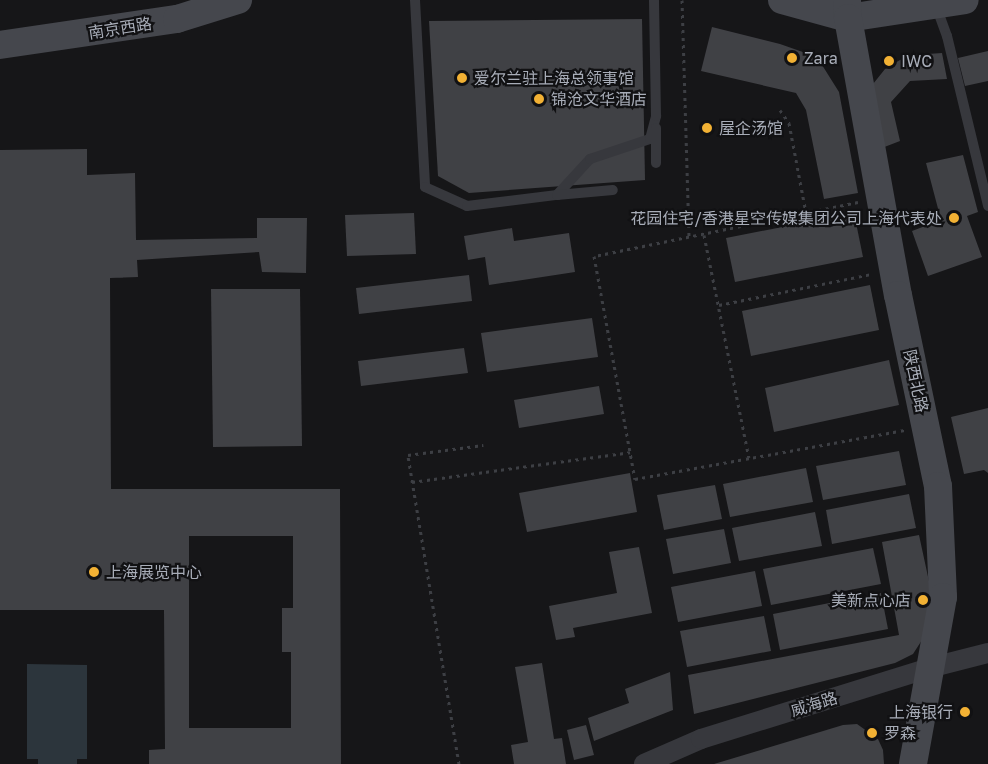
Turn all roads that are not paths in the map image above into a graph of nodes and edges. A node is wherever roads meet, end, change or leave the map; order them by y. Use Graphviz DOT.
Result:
graph roads {
  1 [pos="238,0"];
  2 [pos="415,0"];
  3 [pos="654,0"];
  4 [pos="782,0"];
  5 [pos="965,0"];
  6 [pos="935,4"];
  7 [pos="848,9"];
  8 [pos="0,45"];
  9 [pos="656,116"];
  10 [pos="656,163"];
  11 [pos="613,190"];
  12 [pos="557,195"];
  13 [pos="988,206"];
  14 [pos="988,653"];
  15 [pos="929,668"];
  16 [pos="644,764"];
  17 [pos="913,764"];
  1 -- 8 [label="main road, 南京西路"];
  2 -- 12 [label="lane"];
  3 -- 9 [label="lane"];
  4 -- 7 [label="main road"];
  5 -- 6 [label="main road"];
  6 -- 7 [label="main road"];
  6 -- 13 [label="lane"];
  7 -- 15 [label="main road, 陕西北路"];
  9 -- 10 [label="lane"];
  9 -- 12 [label="lane"];
  11 -- 12 [label="lane"];
  14 -- 15 [label="street, 威海路"];
  15 -- 16 [label="street, 威海路"];
  15 -- 17 [label="main road, 陕西北路"];
}
